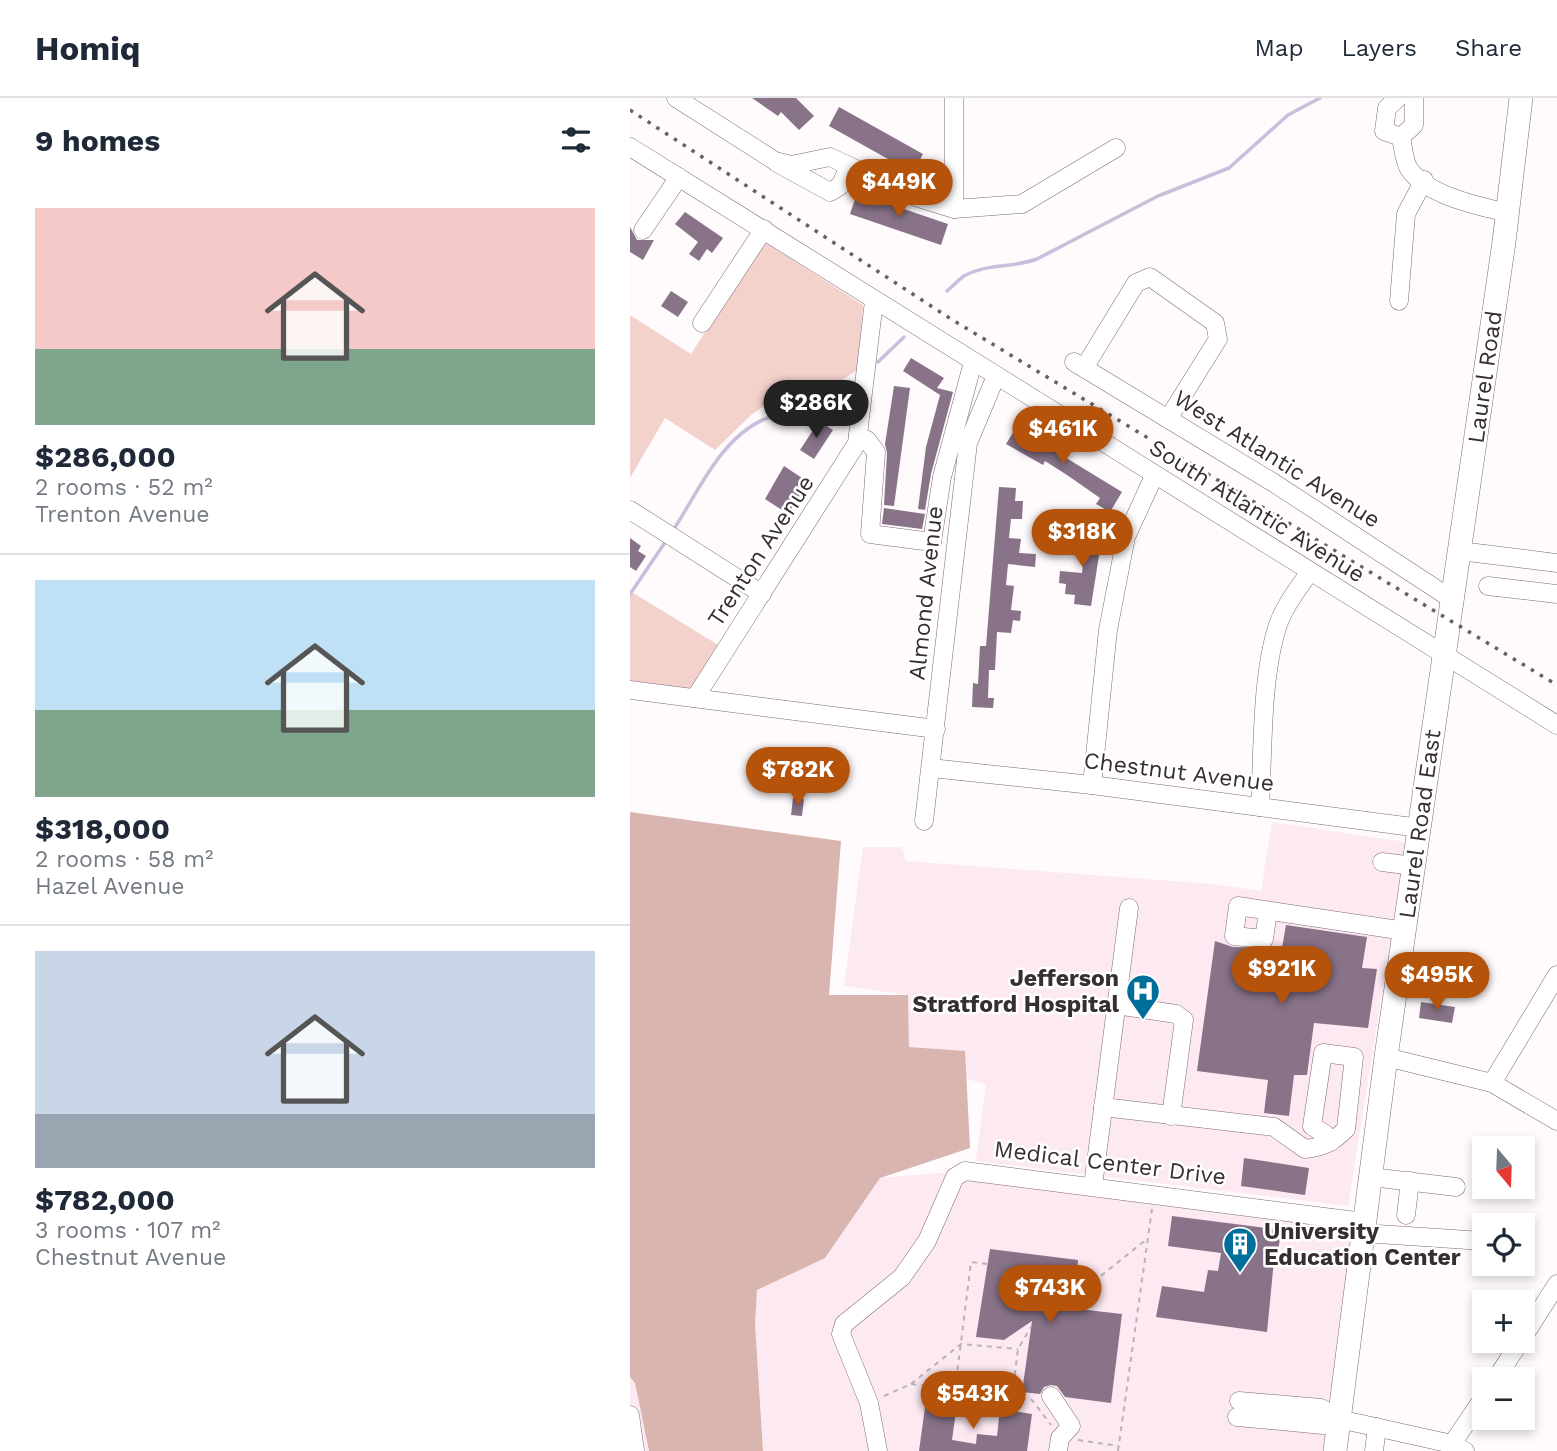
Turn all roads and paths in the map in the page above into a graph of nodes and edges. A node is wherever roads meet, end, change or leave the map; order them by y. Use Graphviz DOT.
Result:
graph roads {
  1 [pos="676,98"];
  2 [pos="954,98"];
  3 [pos="1398,98"];
  4 [pos="1413,98"];
  5 [pos="1521,98"];
  6 [pos="1401,137"];
  7 [pos="630,147"];
  8 [pos="1116,148"];
  9 [pos="775,161"];
  10 [pos="849,167"];
  11 [pos="678,177"];
  12 [pos="1424,180"];
  13 [pos="954,209"];
  14 [pos="1508,213"];
  15 [pos="764,229"];
  16 [pos="643,230"];
  17 [pos="1399,300"];
  18 [pos="874,301"];
  19 [pos="702,323"];
  20 [pos="974,362"];
  21 [pos="996,376"];
  22 [pos="1168,419"];
  23 [pos="858,436"];
  24 [pos="1154,476"];
  25 [pos="630,510"];
  26 [pos="1460,551"];
  27 [pos="1557,563"];
  28 [pos="1309,573"];
  29 [pos="1488,586"];
  30 [pos="762,594"];
  31 [pos="1557,594"];
  32 [pos="1453,600"];
  33 [pos="1445,655"];
  34 [pos="630,690"];
  35 [pos="695,698"];
  36 [pos="1557,725"];
  37 [pos="936,729"];
  38 [pos="931,768"];
  39 [pos="1092,785"];
  40 [pos="1261,807"];
  41 [pos="924,821"];
  42 [pos="1420,828"];
  43 [pos="1382,862"];
  44 [pos="1414,866"];
  45 [pos="1129,908"];
  46 [pos="1268,911"];
  47 [pos="1405,931"];
  48 [pos="1557,975"];
  49 [pos="1116,1005"];
  50 [pos="1386,1057"];
  51 [pos="1492,1083"];
  52 [pos="1103,1107"];
  53 [pos="1171,1116"];
  54 [pos="1557,1121"];
  55 [pos="1331,1142"];
  56 [pos="1371,1177"];
  57 [pos="1410,1181"];
  58 [pos="1093,1186"];
  59 [pos="1456,1187"];
  60 [pos="1154,1194"];
  61 [pos="1406,1215"];
  62 [pos="1364,1227"];
  63 [pos="1148,1239"];
  64 [pos="1472,1240"];
  65 [pos="987,1264"];
  66 [pos="1557,1284"];
  67 [pos="1062,1307"];
  68 [pos="1535,1319"];
  69 [pos="1031,1327"];
  70 [pos="961,1344"];
  71 [pos="1018,1349"];
  72 [pos="911,1384"];
  73 [pos="955,1390"];
  74 [pos="1051,1396"];
  75 [pos="1012,1397"];
  76 [pos="869,1403"];
  77 [pos="1238,1409"];
  78 [pos="630,1415"];
  79 [pos="1339,1419"];
  80 [pos="1472,1421"];
  81 [pos="1377,1427"];
  82 [pos="1059,1444"];
  83 [pos="1119,1446"];
  84 [pos="1459,1447"];
  85 [pos="635,1451"];
  86 [pos="878,1451"];
  87 [pos="1118,1451"];
  88 [pos="1335,1451"];
  89 [pos="1374,1451"];
  1 -- 9 [label="street"];
  2 -- 13 [label="street"];
  3 -- 6 [label="street"];
  4 -- 6 [label="street"];
  5 -- 14 [label="main road, Laurel Road"];
  6 -- 12 [label="street"];
  7 -- 11 [label="street, South Atlantic Avenue"];
  8 -- 13 [label="street"];
  9 -- 10 [label="street"];
  9 -- 10 [label="street"];
  10 -- 13 [label="street"];
  11 -- 15 [label="street, South Atlantic Avenue"];
  11 -- 16 [label="street"];
  12 -- 14 [label="street"];
  12 -- 17 [label="street"];
  14 -- 26 [label="main road, Laurel Road"];
  15 -- 18 [label="street, South Atlantic Avenue"];
  15 -- 19 [label="street"];
  18 -- 20 [label="street, South Atlantic Avenue"];
  18 -- 23 [label="street, Trenton Avenue"];
  20 -- 21 [label="street, South Atlantic Avenue"];
  20 -- 23 [label="street"];
  21 -- 24 [label="street, South Atlantic Avenue"];
  21 -- 37 [label="street, Almond Avenue"];
  22 -- 22 [label="street, West Atlantic Avenue"];
  22 -- 32 [label="street, West Atlantic Avenue"];
  23 -- 30 [label="street, Trenton Avenue"];
  24 -- 28 [label="street, South Atlantic Avenue"];
  24 -- 39 [label="street"];
  25 -- 30 [label="street"];
  26 -- 27 [label="street"];
  26 -- 32 [label="main road, Laurel Road"];
  28 -- 33 [label="street, South Atlantic Avenue"];
  28 -- 40 [label="street"];
  29 -- 31 [label="street"];
  30 -- 35 [label="street, Trenton Avenue"];
  32 -- 33 [label="main road, Laurel Road"];
  33 -- 36 [label="street, South Atlantic Avenue"];
  33 -- 42 [label="main road, Laurel Road East"];
  34 -- 35 [label="street"];
  35 -- 37 [label="street"];
  37 -- 38 [label="street, Almond Avenue"];
  38 -- 39 [label="street, Chestnut Avenue"];
  38 -- 41 [label="street, Almond Avenue"];
  39 -- 40 [label="street, Chestnut Avenue"];
  40 -- 42 [label="street, Chestnut Avenue"];
  42 -- 44 [label="main road, Laurel Road East"];
  43 -- 44 [label="street"];
  44 -- 47 [label="main road, Laurel Road East"];
  45 -- 49 [label="street"];
  46 -- 47 [label="street"];
  47 -- 50 [label="main road, Laurel Road East"];
  48 -- 51 [label="street"];
  49 -- 52 [label="street"];
  49 -- 53 [label="street"];
  50 -- 51 [label="street"];
  50 -- 56 [label="main road, Laurel Road East"];
  51 -- 54 [label="street"];
  52 -- 53 [label="street"];
  52 -- 58 [label="street"];
  53 -- 55 [label="street"];
  55 -- 55 [label="street"];
  56 -- 57 [label="street"];
  56 -- 62 [label="main road, Laurel Road East"];
  57 -- 59 [label="street"];
  57 -- 61 [label="street"];
  58 -- 60 [label="street, Medical Center Drive"];
  58 -- 76 [label="street, Medical Center Drive"];
  60 -- 62 [label="street, Medical Center Drive"];
  60 -- 63 [label="path"];
  62 -- 64 [label="street, Medical Center Drive"];
  62 -- 79 [label="main road, Laurel Road East"];
  63 -- 67 [label="path"];
  63 -- 83 [label="path"];
  65 -- 70 [label="path"];
  66 -- 68 [label="street"];
  69 -- 71 [label="path"];
  70 -- 71 [label="path"];
  70 -- 72 [label="path"];
  70 -- 73 [label="path"];
  71 -- 75 [label="path"];
  72 -- 73 [label="path"];
  72 -- 76 [label="path"];
  73 -- 75 [label="path"];
  74 -- 82 [label="street"];
  75 -- 82 [label="path"];
  76 -- 86 [label="street"];
  77 -- 79 [label="street"];
  78 -- 85 [label="street"];
  79 -- 81 [label="street"];
  79 -- 88 [label="main road, Laurel Road East"];
  80 -- 84 [label="street"];
  81 -- 84 [label="street"];
  81 -- 89 [label="street"];
  82 -- 83 [label="path"];
  83 -- 87 [label="path"];
}
